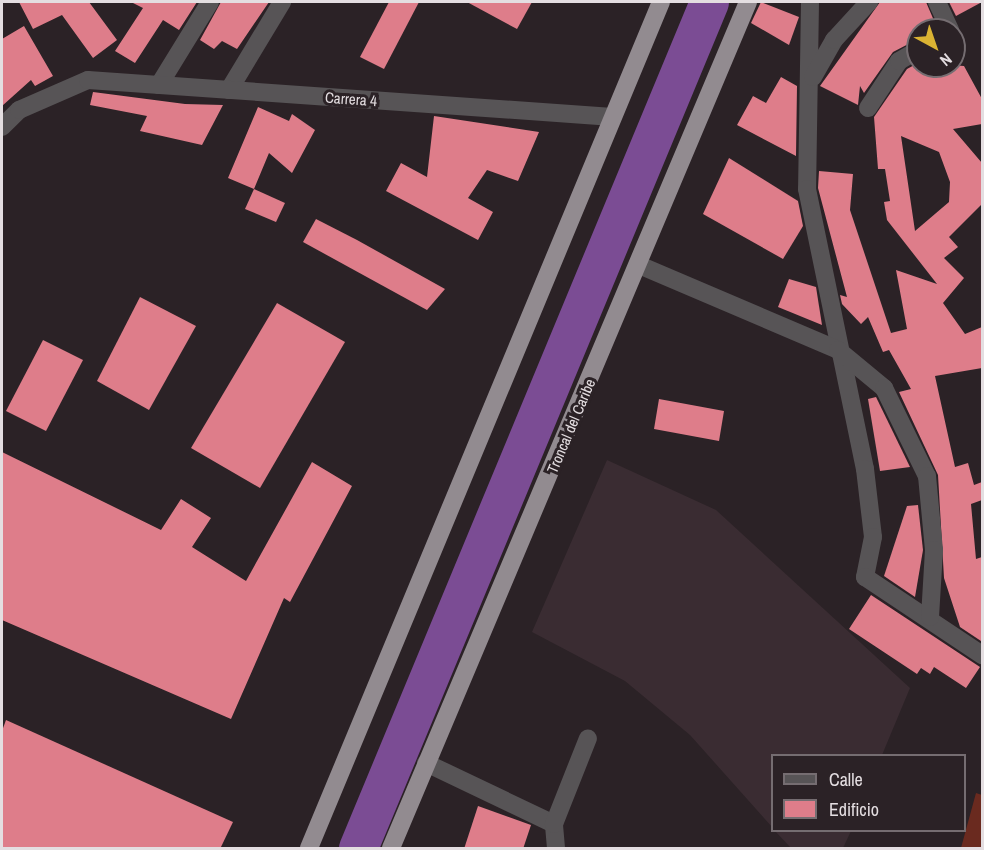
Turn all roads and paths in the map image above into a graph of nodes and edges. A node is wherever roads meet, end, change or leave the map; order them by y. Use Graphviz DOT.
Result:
graph roads {
  1 [pos="210,2"];
  2 [pos="282,2"];
  3 [pos="662,2"];
  4 [pos="748,2"];
  5 [pos="810,2"];
  6 [pos="869,2"];
  7 [pos="937,2"];
  8 [pos="944,18"];
  9 [pos="906,57"];
  10 [pos="813,77"];
  11 [pos="159,85"];
  12 [pos="229,90"];
  13 [pos="868,108"];
  14 [pos="613,117"];
  15 [pos="2,127"];
  16 [pos="639,265"];
  17 [pos="838,350"];
  18 [pos="930,617"];
  19 [pos="982,655"];
  20 [pos="588,738"];
  21 [pos="426,763"];
  22 [pos="554,824"];
  23 [pos="309,849"];
  24 [pos="391,849"];
  25 [pos="556,849"];
  1 -- 11 [label="street"];
  2 -- 12 [label="street"];
  3 -- 14 [label="highway"];
  4 -- 16 [label="highway, Troncal del Caribe"];
  5 -- 10 [label="street"];
  6 -- 10 [label="street"];
  7 -- 8 [label="street"];
  9 -- 13 [label="street"];
  10 -- 17 [label="street"];
  11 -- 12 [label="street, Carrera 4"];
  11 -- 15 [label="street, Carrera 4"];
  12 -- 14 [label="street, Carrera 4"];
  14 -- 23 [label="highway"];
  16 -- 17 [label="street"];
  16 -- 21 [label="highway, Troncal del Caribe"];
  17 -- 18 [label="street"];
  17 -- 18 [label="street"];
  18 -- 19 [label="street"];
  20 -- 22 [label="street"];
  21 -- 22 [label="street"];
  21 -- 24 [label="highway, Troncal del Caribe"];
  22 -- 25 [label="street"];
}
